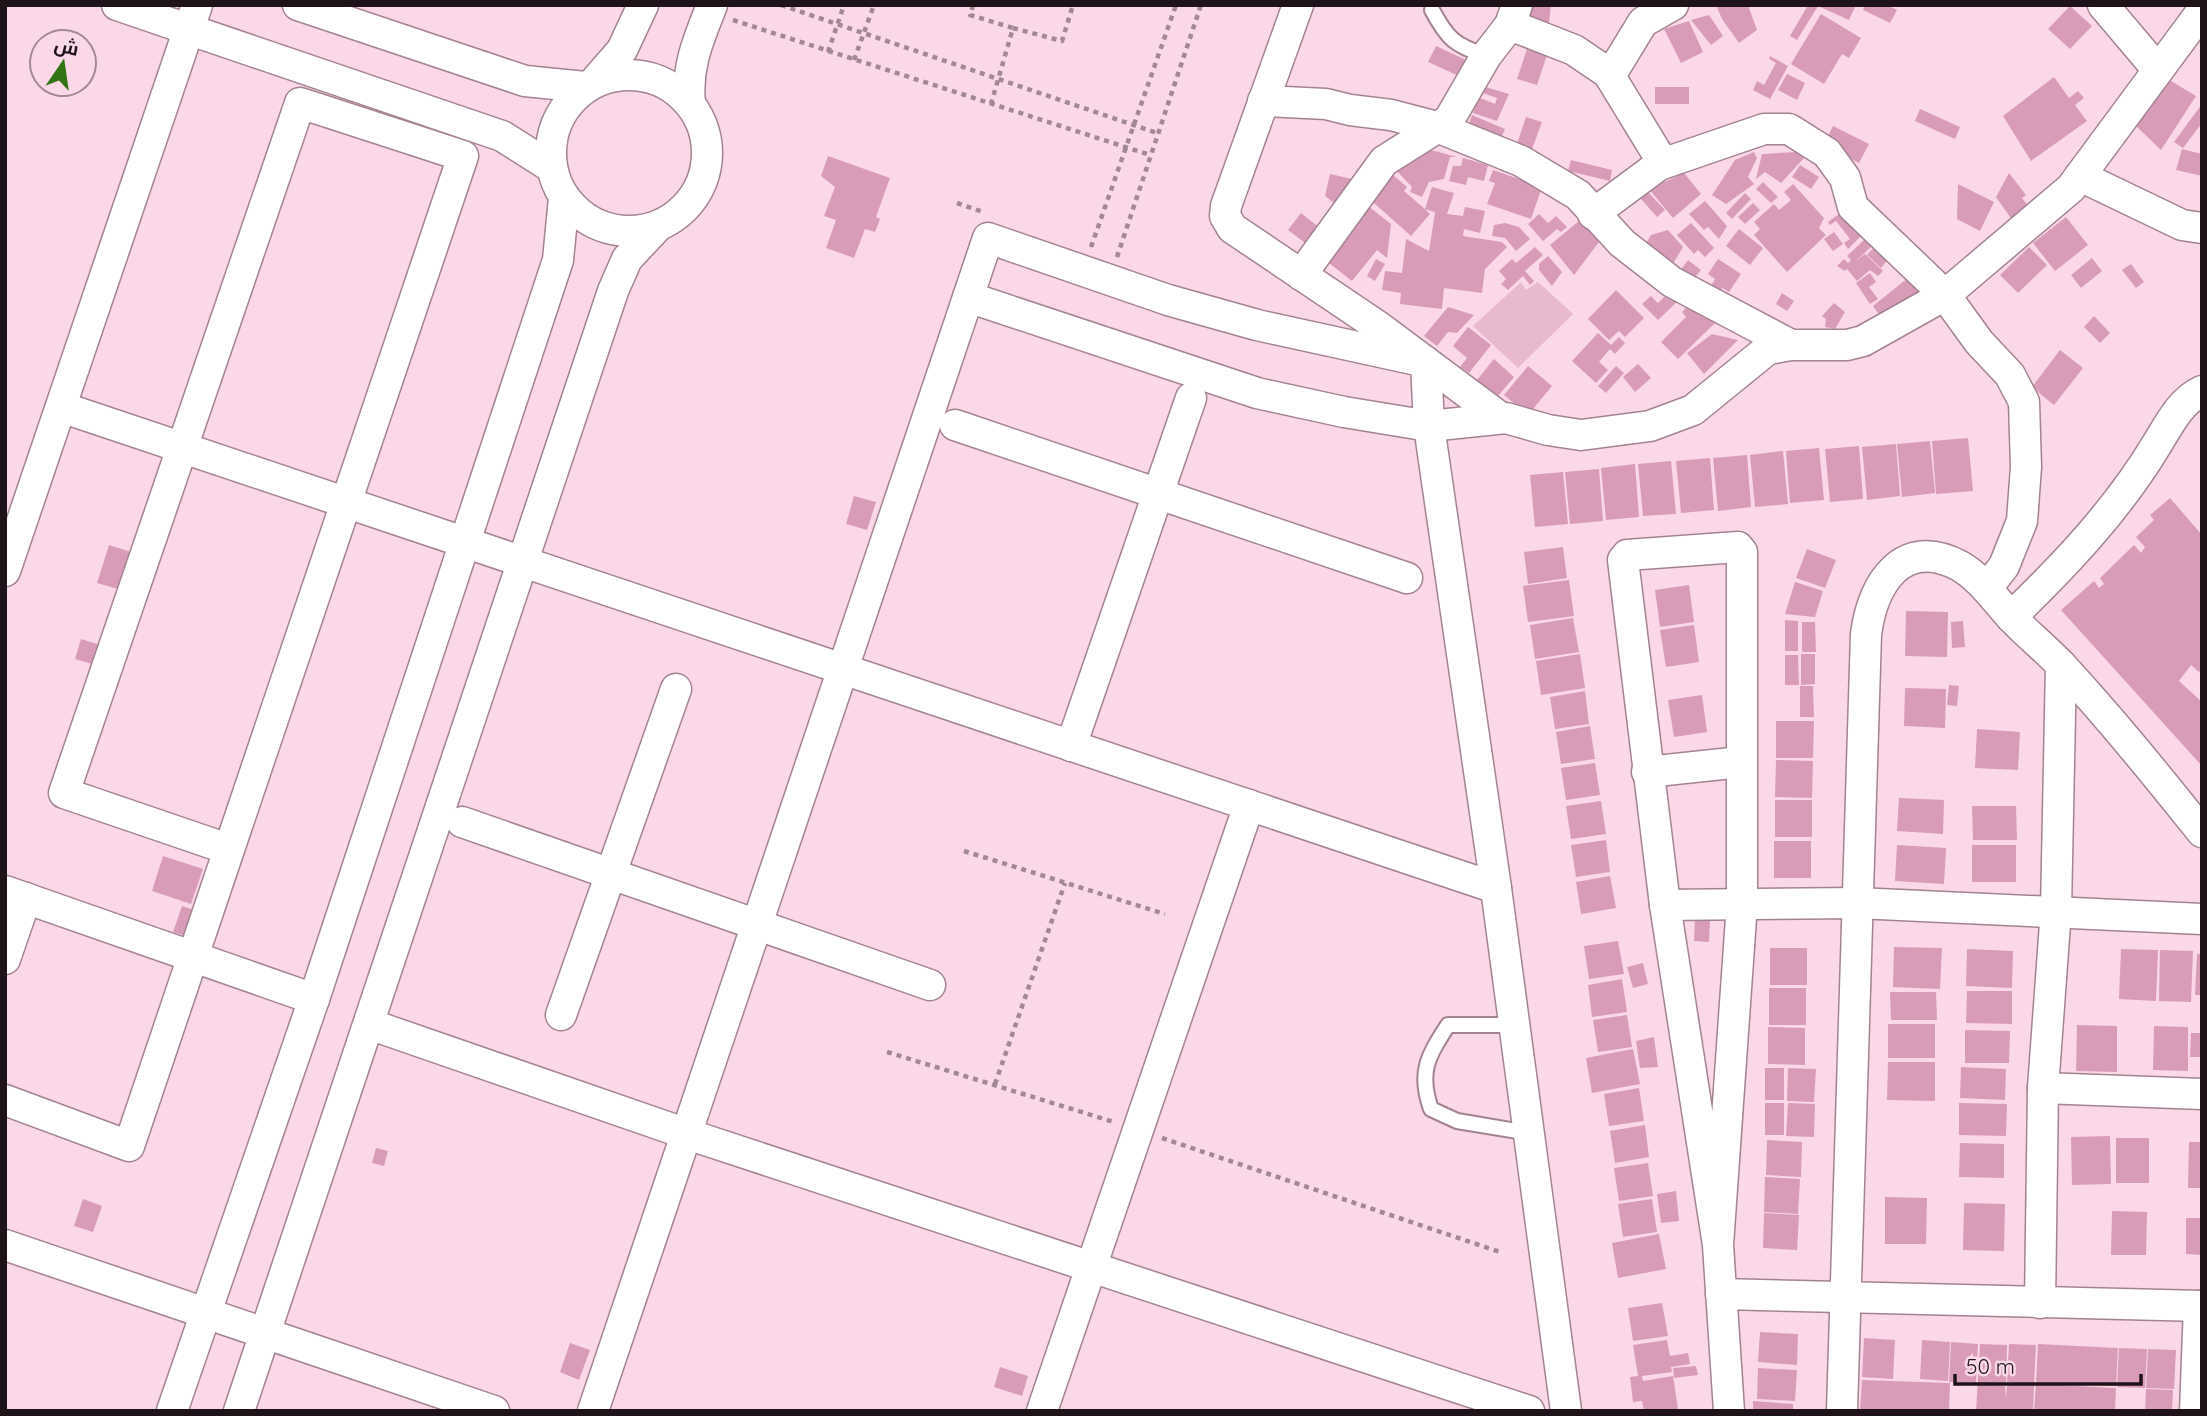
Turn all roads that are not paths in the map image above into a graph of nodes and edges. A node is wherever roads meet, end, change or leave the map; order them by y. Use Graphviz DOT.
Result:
graph roads {
  1 [pos="117,5"];
  2 [pos="643,5"];
  3 [pos="1298,5"];
  4 [pos="1673,5"];
  5 [pos="2103,5"];
  6 [pos="307,7"];
  7 [pos="2201,8"];
  8 [pos="710,9"];
  9 [pos="1432,10"];
  10 [pos="1514,15"];
  11 [pos="193,18"];
  12 [pos="1486,56"];
  13 [pos="2158,70"];
  14 [pos="1610,76"];
  15 [pos="590,84"];
  16 [pos="1264,101"];
  17 [pos="690,103"];
  18 [pos="1437,127"];
  19 [pos="1663,163"];
  20 [pos="551,167"];
  21 [pos="2080,176"];
  22 [pos="564,198"];
  23 [pos="1593,215"];
  24 [pos="657,227"];
  25 [pos="2202,228"];
  26 [pos="1301,275"];
  27 [pos="1945,295"];
  28 [pos="968,297"];
  29 [pos="1791,345"];
  30 [pos="1426,362"];
  31 [pos="2202,391"];
  32 [pos="1191,398"];
  33 [pos="61,407"];
  34 [pos="1501,418"];
  35 [pos="955,425"];
  36 [pos="1429,426"];
  37 [pos="183,448"];
  38 [pos="1158,494"];
  39 [pos="345,503"];
  40 [pos="463,542"];
  41 [pos="522,562"];
  42 [pos="5,570"];
  43 [pos="1407,578"];
  44 [pos="1987,587"];
  45 [pos="2011,617"];
  46 [pos="2061,665"];
  47 [pos="843,669"];
  48 [pos="676,689"];
  49 [pos="1072,746"];
  50 [pos="1741,762"];
  51 [pos="1647,772"];
  52 [pos="1249,805"];
  53 [pos="462,822"];
  54 [pos="2201,829"];
  55 [pos="228,849"];
  56 [pos="611,874"];
  57 [pos="1496,888"];
  58 [pos="15,895"];
  59 [pos="1857,902"];
  60 [pos="1742,904"];
  61 [pos="1665,905"];
  62 [pos="2056,910"];
  63 [pos="2202,919"];
  64 [pos="758,925"];
  65 [pos="193,957"];
  66 [pos="5,959"];
  67 [pos="930,985"];
  68 [pos="314,999"];
  69 [pos="561,1015"];
  70 [pos="369,1024"];
  71 [pos="1514,1025"];
  72 [pos="2043,1088"];
  73 [pos="2202,1094"];
  74 [pos="5,1100"];
  75 [pos="1529,1133"];
  76 [pos="687,1134"];
  77 [pos="5,1245"];
  78 [pos="1718,1245"];
  79 [pos="1091,1266"];
  80 [pos="1720,1294"];
  81 [pos="1845,1298"];
  82 [pos="2040,1303"];
  83 [pos="2200,1306"];
  84 [pos="204,1314"];
  85 [pos="265,1334"];
  86 [pos="172,1411"];
  87 [pos="239,1411"];
  88 [pos="494,1411"];
  89 [pos="593,1411"];
  90 [pos="1042,1411"];
  91 [pos="1529,1411"];
  92 [pos="1566,1411"];
  93 [pos="1729,1411"];
  94 [pos="1842,1411"];
  95 [pos="2195,1411"];
  1 -- 11 [label="street"];
  2 -- 15 [label="street"];
  3 -- 16 [label="street"];
  4 -- 14 [label="street"];
  5 -- 13 [label="street"];
  6 -- 15 [label="street"];
  7 -- 13 [label="street"];
  8 -- 17 [label="street"];
  9 -- 12 [label="lane"];
  10 -- 12 [label="street"];
  10 -- 14 [label="street"];
  11 -- 20 [label="street"];
  11 -- 33 [label="street"];
  12 -- 18 [label="street"];
  13 -- 21 [label="street"];
  14 -- 19 [label="street"];
  15 -- 17 [label="street"];
  15 -- 20 [label="street"];
  16 -- 18 [label="street"];
  16 -- 26 [label="street"];
  17 -- 24 [label="street"];
  18 -- 23 [label="street"];
  18 -- 26 [label="street"];
  19 -- 23 [label="street"];
  19 -- 27 [label="street"];
  20 -- 22 [label="street"];
  21 -- 25 [label="street"];
  21 -- 27 [label="street"];
  22 -- 24 [label="street"];
  22 -- 40 [label="street"];
  23 -- 29 [label="street"];
  24 -- 41 [label="street"];
  26 -- 30 [label="street"];
  27 -- 29 [label="street"];
  27 -- 44 [label="street"];
  28 -- 30 [label="street"];
  28 -- 36 [label="street"];
  28 -- 47 [label="street"];
  29 -- 34 [label="street"];
  30 -- 34 [label="street"];
  30 -- 36 [label="street"];
  31 -- 45 [label="street"];
  32 -- 38 [label="street"];
  33 -- 37 [label="street"];
  33 -- 42 [label="street"];
  34 -- 36 [label="street"];
  35 -- 38 [label="street"];
  36 -- 57 [label="street"];
  37 -- 39 [label="street"];
  37 -- 39 [label="street"];
  37 -- 55 [label="street"];
  38 -- 43 [label="street"];
  38 -- 49 [label="street"];
  39 -- 40 [label="street"];
  39 -- 55 [label="street"];
  40 -- 41 [label="street"];
  40 -- 68 [label="street"];
  41 -- 47 [label="street"];
  41 -- 70 [label="street"];
  44 -- 45 [label="street"];
  44 -- 59 [label="street"];
  45 -- 46 [label="street"];
  46 -- 54 [label="street"];
  46 -- 62 [label="street"];
  47 -- 49 [label="street"];
  47 -- 64 [label="street"];
  48 -- 56 [label="street"];
  49 -- 52 [label="street"];
  50 -- 51 [label="street"];
  50 -- 51 [label="street"];
  50 -- 60 [label="street"];
  51 -- 61 [label="street"];
  52 -- 57 [label="street"];
  52 -- 79 [label="street"];
  53 -- 56 [label="street"];
  55 -- 65 [label="street"];
  56 -- 64 [label="street"];
  56 -- 69 [label="street"];
  57 -- 71 [label="street"];
  58 -- 65 [label="street"];
  58 -- 66 [label="street"];
  59 -- 60 [label="street"];
  59 -- 62 [label="street"];
  59 -- 81 [label="street"];
  60 -- 61 [label="street"];
  60 -- 78 [label="street"];
  61 -- 78 [label="street"];
  62 -- 63 [label="street"];
  62 -- 72 [label="street"];
  64 -- 67 [label="street"];
  64 -- 76 [label="street"];
  65 -- 68 [label="street"];
  65 -- 74 [label="street"];
  68 -- 84 [label="street"];
  70 -- 76 [label="street"];
  70 -- 85 [label="street"];
  71 -- 75 [label="street"];
  71 -- 75 [label="lane"];
  72 -- 73 [label="street"];
  72 -- 82 [label="street"];
  75 -- 92 [label="street"];
  76 -- 79 [label="street"];
  76 -- 89 [label="street"];
  77 -- 84 [label="street"];
  78 -- 80 [label="street"];
  79 -- 90 [label="street"];
  79 -- 91 [label="street"];
  80 -- 81 [label="street"];
  80 -- 93 [label="street"];
  81 -- 82 [label="street"];
  81 -- 94 [label="street"];
  82 -- 83 [label="street"];
  83 -- 95 [label="street"];
  84 -- 85 [label="street"];
  84 -- 86 [label="street"];
  85 -- 87 [label="street"];
  85 -- 88 [label="street"];
}
